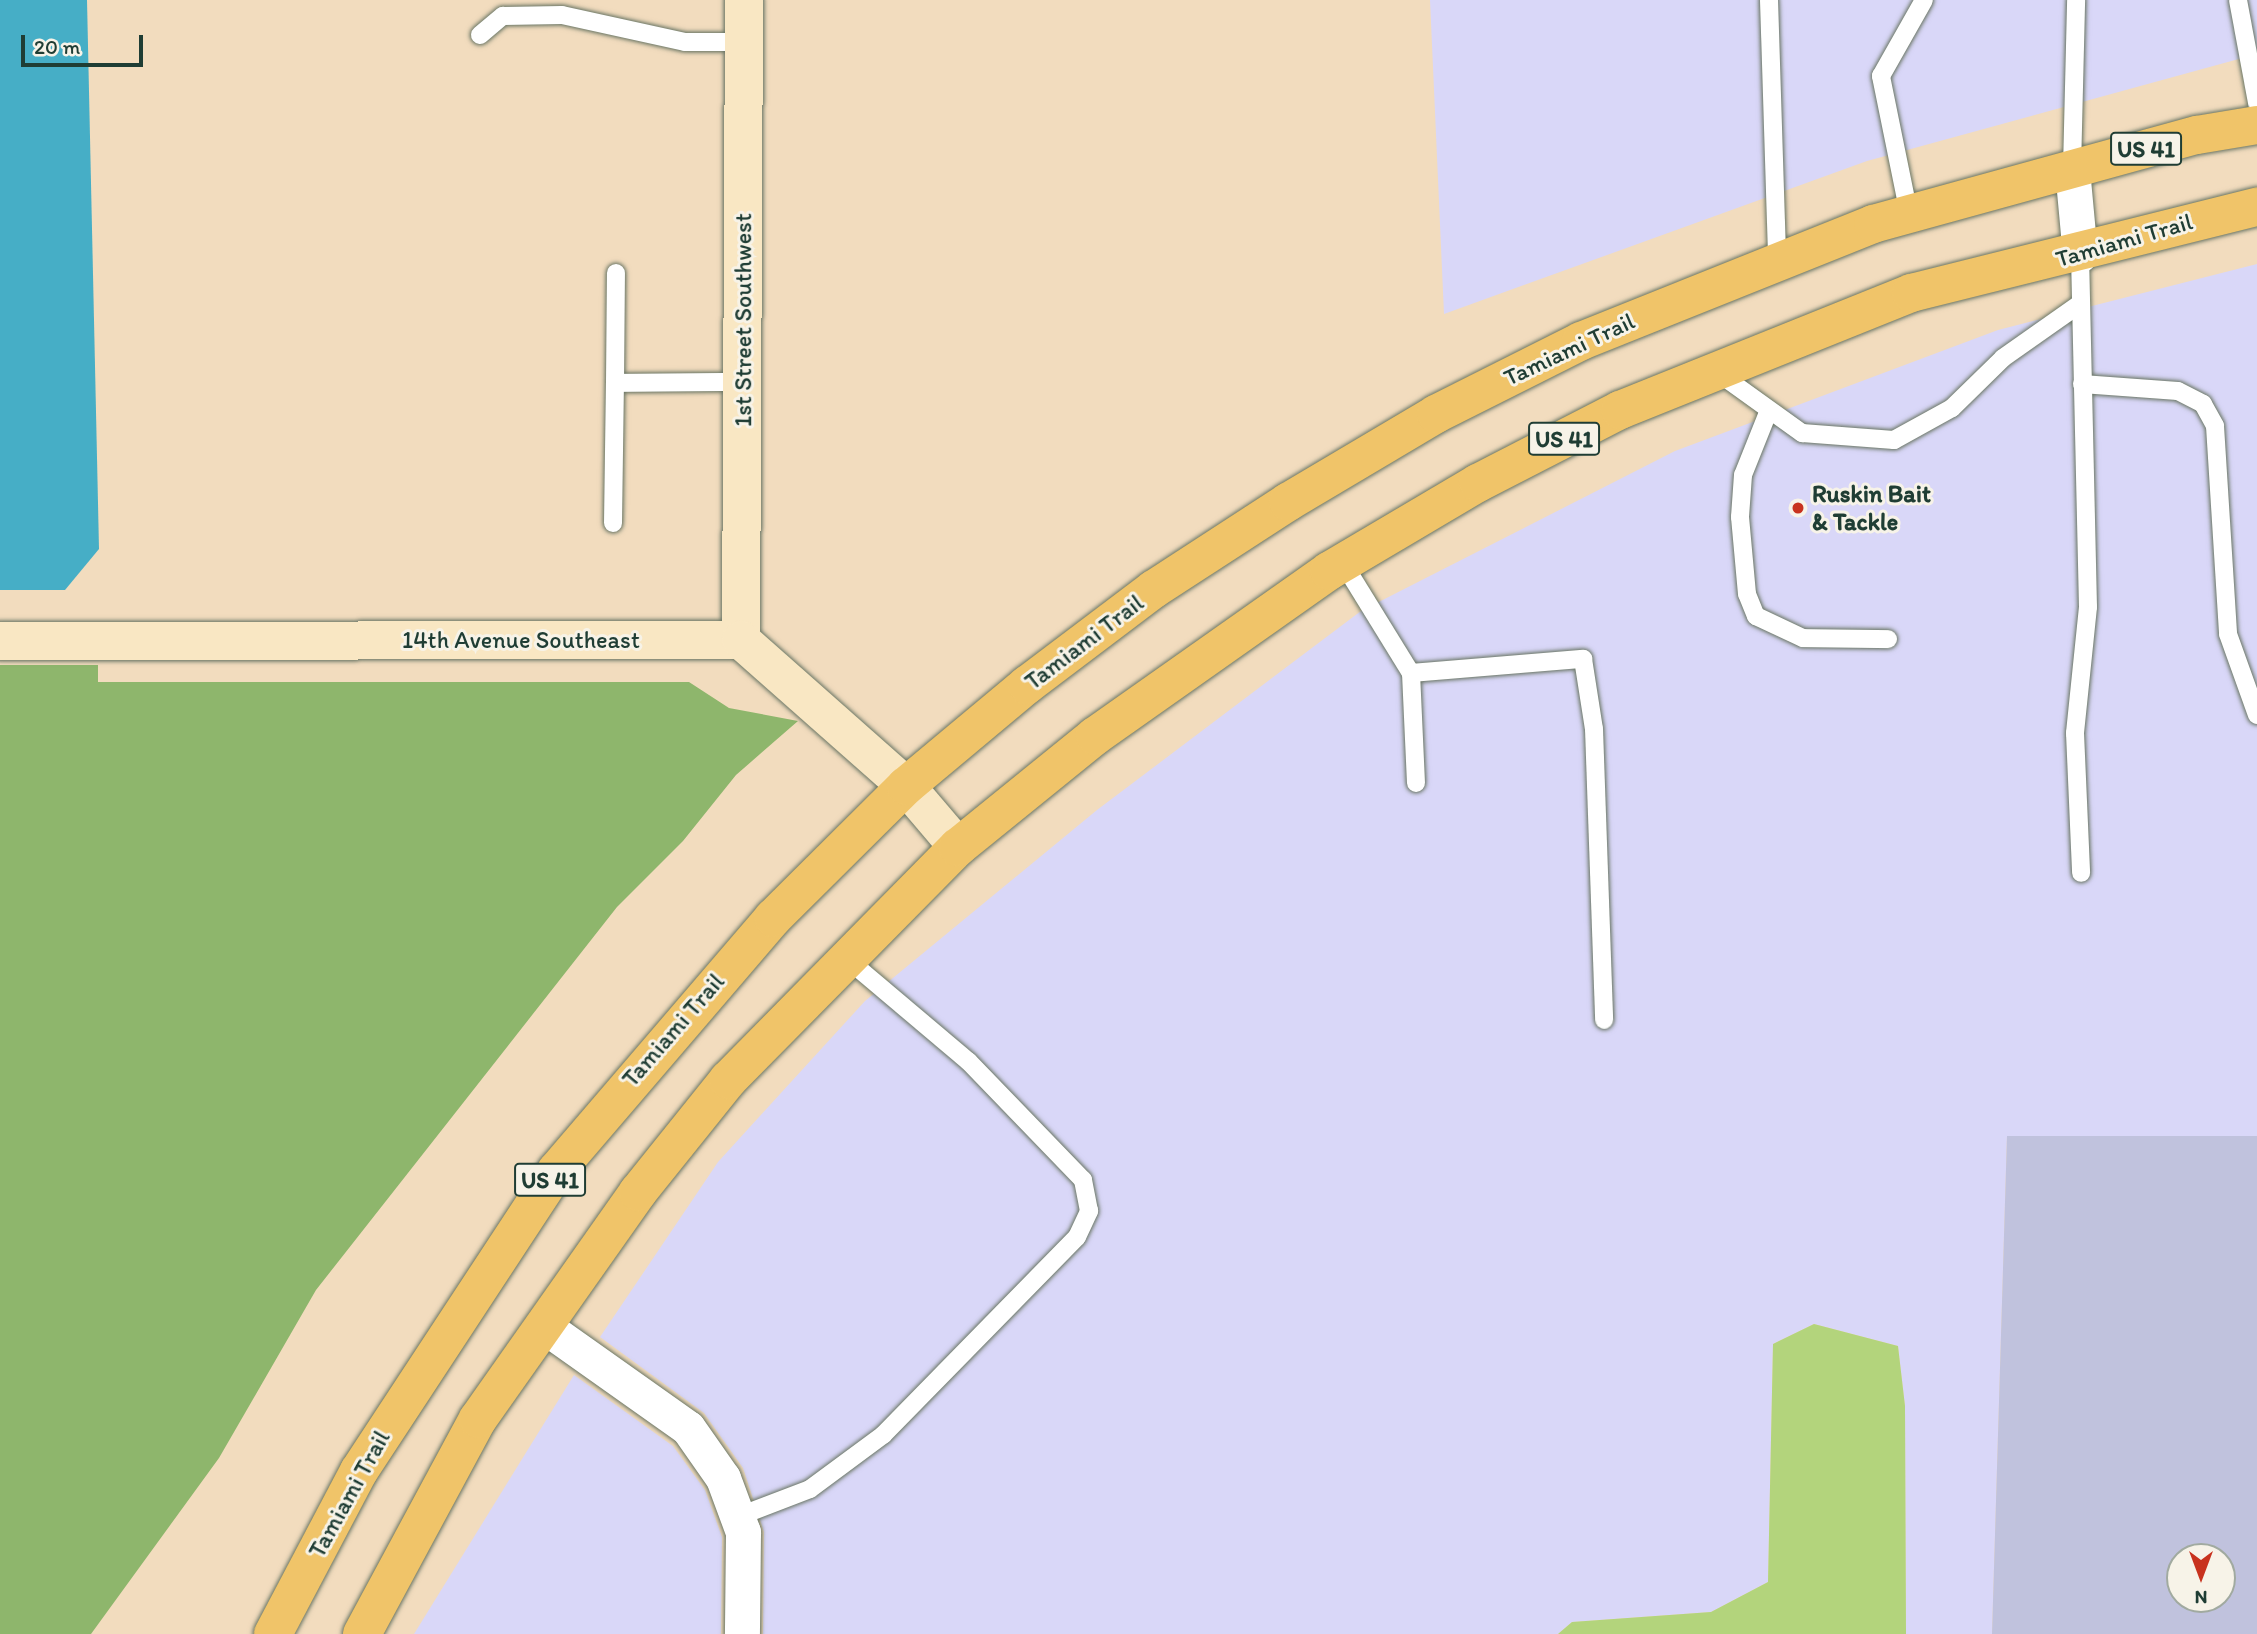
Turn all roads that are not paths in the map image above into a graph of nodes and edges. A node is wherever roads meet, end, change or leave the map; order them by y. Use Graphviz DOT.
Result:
graph roads {
  1 [pos="744,0"];
  2 [pos="1769,0"];
  3 [pos="1924,0"];
  4 [pos="2076,0"];
  5 [pos="2238,0"];
  6 [pos="480,35"];
  7 [pos="744,42"];
  8 [pos="2257,103"];
  9 [pos="2257,125"];
  10 [pos="2072,169"];
  11 [pos="2257,207"];
  12 [pos="1909,214"];
  13 [pos="2080,255"];
  14 [pos="1777,259"];
  15 [pos="616,273"];
  16 [pos="2078,305"];
  17 [pos="1715,371"];
  18 [pos="742,382"];
  19 [pos="615,383"];
  20 [pos="2082,384"];
  21 [pos="1769,410"];
  22 [pos="613,523"];
  23 [pos="1343,563"];
  24 [pos="1888,639"];
  25 [pos="741,640"];
  26 [pos="0,641"];
  27 [pos="1412,673"];
  28 [pos="2257,715"];
  29 [pos="1416,783"];
  30 [pos="906,786"];
  31 [pos="958,847"];
  32 [pos="2081,873"];
  33 [pos="845,957"];
  34 [pos="1604,1020"];
  35 [pos="544,1326"];
  36 [pos="737,1517"];
  37 [pos="273,1634"];
  38 [pos="362,1634"];
  39 [pos="742,1634"];
  1 -- 7 [label="street, 1st Street Southwest"];
  2 -- 14 [label="lane"];
  3 -- 12 [label="lane"];
  4 -- 10 [label="lane"];
  5 -- 8 [label="lane"];
  6 -- 7 [label="lane"];
  7 -- 18 [label="street, 1st Street Southwest"];
  9 -- 10 [label="main road, Tamiami Trail / US 41"];
  10 -- 12 [label="main road, Tamiami Trail / US 41"];
  10 -- 13 [label="street"];
  11 -- 13 [label="main road, Tamiami Trail / US 41"];
  12 -- 14 [label="main road, Tamiami Trail / US 41"];
  13 -- 16 [label="lane"];
  13 -- 17 [label="main road, Tamiami Trail / US 41"];
  14 -- 30 [label="main road, Tamiami Trail / US 41"];
  15 -- 19 [label="lane"];
  16 -- 20 [label="lane"];
  16 -- 21 [label="lane"];
  17 -- 21 [label="lane"];
  17 -- 23 [label="main road, Tamiami Trail / US 41"];
  18 -- 19 [label="lane"];
  18 -- 25 [label="street, 1st Street Southwest"];
  19 -- 22 [label="lane"];
  20 -- 28 [label="lane"];
  20 -- 32 [label="lane"];
  21 -- 24 [label="lane"];
  23 -- 27 [label="lane"];
  23 -- 31 [label="main road, Tamiami Trail / US 41"];
  25 -- 26 [label="street, 14th Avenue Southeast"];
  25 -- 30 [label="street"];
  27 -- 29 [label="lane"];
  27 -- 34 [label="lane"];
  30 -- 31 [label="street"];
  30 -- 37 [label="main road, Tamiami Trail / US 41"];
  31 -- 33 [label="main road, Tamiami Trail / US 41"];
  33 -- 35 [label="main road, Tamiami Trail / US 41"];
  33 -- 36 [label="lane"];
  35 -- 36 [label="street"];
  35 -- 38 [label="main road, Tamiami Trail / US 41"];
  36 -- 39 [label="street"];
}
